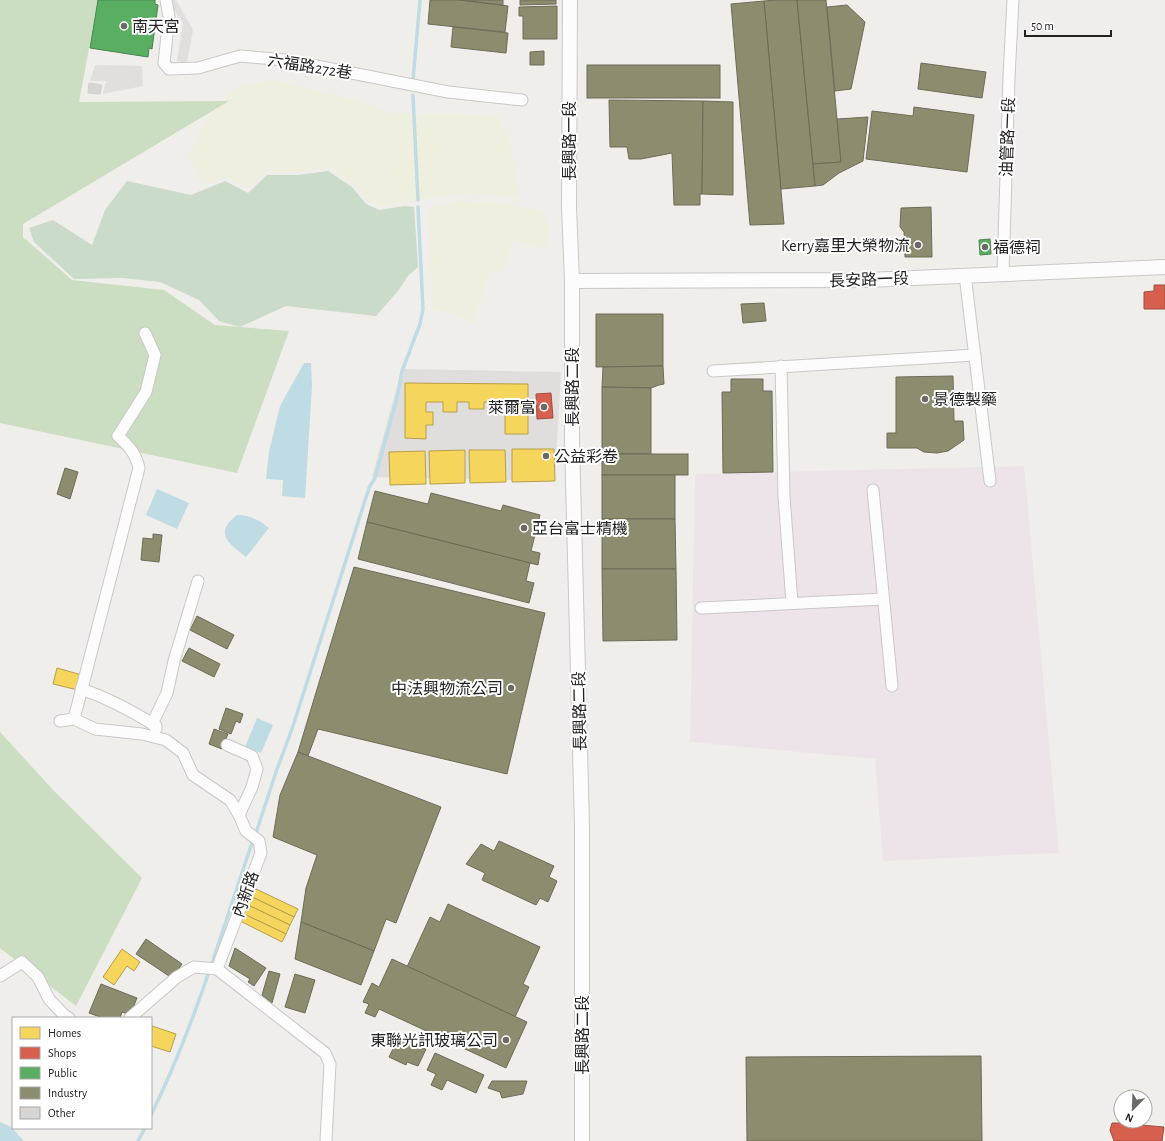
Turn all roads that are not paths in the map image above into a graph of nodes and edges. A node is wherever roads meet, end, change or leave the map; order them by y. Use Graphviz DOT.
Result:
graph roads {
  1 [pos="166,0"];
  2 [pos="570,0"];
  3 [pos="1013,0"];
  4 [pos="522,100"];
  5 [pos="1165,267"];
  6 [pos="1003,273"];
  7 [pos="965,275"];
  8 [pos="572,281"];
  9 [pos="145,333"];
  10 [pos="975,355"];
  11 [pos="781,366"];
  12 [pos="713,371"];
  13 [pos="990,481"];
  14 [pos="873,490"];
  15 [pos="198,581"];
  16 [pos="883,599"];
  17 [pos="792,603"];
  18 [pos="701,608"];
  19 [pos="892,686"];
  20 [pos="81,689"];
  21 [pos="74,719"];
  22 [pos="60,721"];
  23 [pos="152,724"];
  24 [pos="160,739"];
  25 [pos="227,745"];
  26 [pos="239,815"];
  27 [pos="217,969"];
  28 [pos="0,976"];
  29 [pos="68,1017"];
  30 [pos="131,1017"];
  31 [pos="326,1141"];
  32 [pos="582,1141"];
  1 -- 4 [label="street, 六福路272巷"];
  2 -- 8 [label="street, 長興路一段"];
  3 -- 6 [label="street, 油管路一段"];
  5 -- 6 [label="street, 長安路一段"];
  6 -- 7 [label="street, 長安路一段"];
  7 -- 8 [label="street, 長安路一段"];
  7 -- 10 [label="street"];
  8 -- 32 [label="street, 長興路二段"];
  9 -- 20 [label="street"];
  10 -- 11 [label="street"];
  10 -- 13 [label="street"];
  11 -- 12 [label="street"];
  11 -- 17 [label="street"];
  14 -- 16 [label="street"];
  15 -- 23 [label="street"];
  16 -- 17 [label="street"];
  16 -- 19 [label="street"];
  17 -- 18 [label="street"];
  20 -- 21 [label="street"];
  20 -- 23 [label="street"];
  21 -- 22 [label="street"];
  21 -- 24 [label="street, 內新路"];
  23 -- 24 [label="street"];
  24 -- 26 [label="street, 內新路"];
  25 -- 26 [label="street"];
  26 -- 27 [label="street, 內新路"];
  27 -- 30 [label="street"];
  27 -- 31 [label="street"];
  28 -- 29 [label="street"];
}
